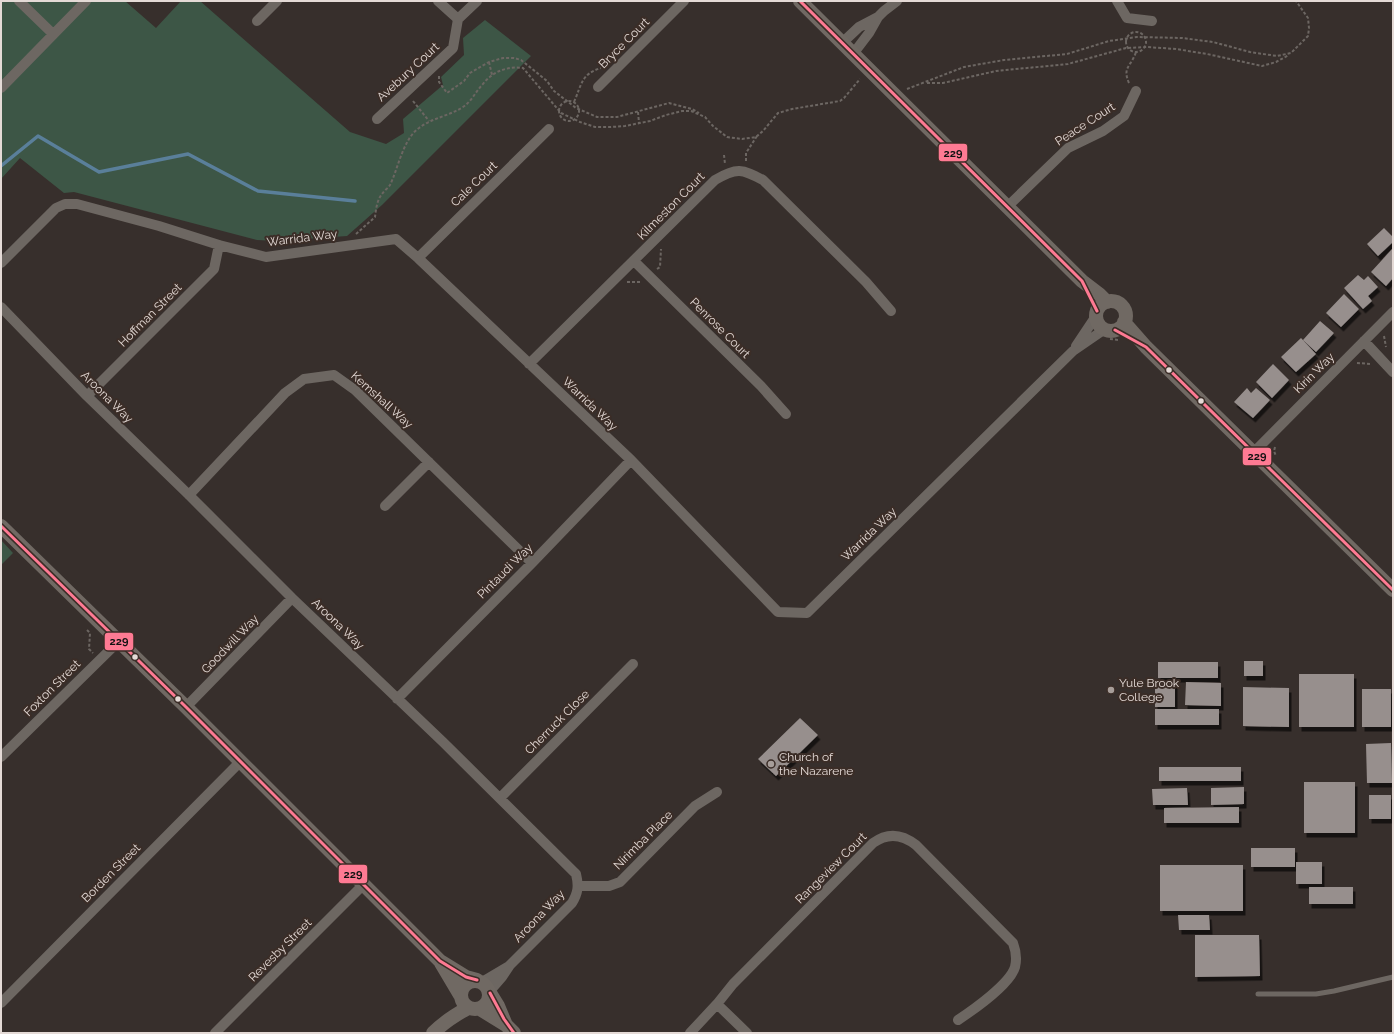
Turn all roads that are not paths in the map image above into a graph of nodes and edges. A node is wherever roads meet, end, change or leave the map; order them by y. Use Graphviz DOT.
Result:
graph roads {
  1 [pos="20,1"];
  2 [pos="86,1"];
  3 [pos="277,1"];
  4 [pos="438,1"];
  5 [pos="477,1"];
  6 [pos="684,1"];
  7 [pos="800,1"];
  8 [pos="898,1"];
  9 [pos="1117,1"];
  10 [pos="878,16"];
  11 [pos="458,19"];
  12 [pos="257,21"];
  13 [pos="1152,21"];
  14 [pos="53,34"];
  15 [pos="842,43"];
  16 [pos="853,54"];
  17 [pos="598,87"];
  18 [pos="1,88"];
  19 [pos="1136,91"];
  20 [pos="377,119"];
  21 [pos="549,129"];
  22 [pos="1007,208"];
  23 [pos="219,245"];
  24 [pos="418,258"];
  25 [pos="634,261"];
  26 [pos="1,263"];
  27 [pos="1,307"];
  28 [pos="1100,310"];
  29 [pos="891,311"];
  30 [pos="1393,312"];
  31 [pos="1115,327"];
  32 [pos="1364,341"];
  33 [pos="1073,352"];
  34 [pos="529,364"];
  35 [pos="1393,372"];
  36 [pos="87,396"];
  37 [pos="786,414"];
  38 [pos="1254,452"];
  39 [pos="631,460"];
  40 [pos="429,462"];
  41 [pos="189,495"];
  42 [pos="385,506"];
  43 [pos="1,526"];
  44 [pos="532,563"];
  45 [pos="1393,590"];
  46 [pos="292,598"];
  47 [pos="118,641"];
  48 [pos="633,664"];
  49 [pos="397,699"];
  50 [pos="186,708"];
  51 [pos="2,754"];
  52 [pos="240,762"];
  53 [pos="717,792"];
  54 [pos="500,798"];
  55 [pos="363,885"];
  56 [pos="579,886"];
  57 [pos="440,961"];
  58 [pos="1393,977"];
  59 [pos="484,987"];
  60 [pos="1258,994"];
  61 [pos="460,995"];
  62 [pos="1,1003"];
  63 [pos="717,1004"];
  64 [pos="474,1008"];
  65 [pos="958,1020"];
  66 [pos="437,1029"];
  67 [pos="510,1029"];
  68 [pos="215,1033"];
  69 [pos="690,1033"];
  70 [pos="747,1033"];
  1 -- 14 [label="street"];
  2 -- 14 [label="street"];
  3 -- 12 [label="street"];
  4 -- 11 [label="street"];
  5 -- 11 [label="street"];
  6 -- 17 [label="street, Bryce Court"];
  7 -- 15 [label="main road"];
  8 -- 10 [label="street"];
  9 -- 13 [label="street"];
  10 -- 15 [label="street"];
  10 -- 16 [label="street"];
  11 -- 20 [label="street, Avebury Court"];
  14 -- 18 [label="street"];
  15 -- 16 [label="main road"];
  16 -- 22 [label="main road"];
  19 -- 22 [label="street, Peace Court"];
  21 -- 24 [label="street, Cale Court"];
  22 -- 28 [label="main road"];
  23 -- 24 [label="street, Warrida Way"];
  23 -- 26 [label="street, Warrida Way"];
  23 -- 36 [label="street, Hoffman Street"];
  24 -- 34 [label="street, Warrida Way"];
  25 -- 29 [label="street, Kilmeston Court"];
  25 -- 34 [label="street, Kilmeston Court"];
  25 -- 37 [label="street, Penrose Court"];
  27 -- 36 [label="street, Aroona Way"];
  28 -- 31 [label="main road"];
  28 -- 31 [label="main road"];
  28 -- 33 [label="street, Warrida Way"];
  30 -- 32 [label="street, Kirin Way"];
  31 -- 33 [label="street, Warrida Way"];
  31 -- 38 [label="main road"];
  32 -- 35 [label="street"];
  32 -- 38 [label="street, Kirin Way"];
  33 -- 39 [label="street, Warrida Way"];
  34 -- 39 [label="street, Warrida Way"];
  36 -- 41 [label="street, Aroona Way"];
  38 -- 45 [label="main road"];
  39 -- 44 [label="street, Pintaudi Way"];
  40 -- 41 [label="street, Kemshall Way"];
  40 -- 42 [label="street"];
  40 -- 44 [label="street, Kemshall Way"];
  41 -- 46 [label="street, Aroona Way"];
  43 -- 47 [label="main road"];
  44 -- 49 [label="street, Pintaudi Way"];
  46 -- 49 [label="street, Aroona Way"];
  46 -- 50 [label="street, Goodwill Way"];
  47 -- 50 [label="main road"];
  47 -- 51 [label="street, Foxton Street"];
  48 -- 54 [label="street, Cherruck Close"];
  49 -- 54 [label="street, Aroona Way"];
  50 -- 52 [label="main road"];
  52 -- 55 [label="main road"];
  52 -- 62 [label="street, Borden Street"];
  53 -- 56 [label="street, Nirimba Place"];
  54 -- 56 [label="street, Aroona Way"];
  55 -- 57 [label="main road"];
  55 -- 68 [label="street, Revesby Street"];
  56 -- 59 [label="street, Aroona Way"];
  57 -- 59 [label="main road"];
  57 -- 61 [label="main road"];
  58 -- 60 [label="lane"];
  59 -- 61 [label="main road"];
  59 -- 64 [label="main road"];
  59 -- 67 [label="main road"];
  61 -- 64 [label="main road"];
  61 -- 66 [label="main road"];
  63 -- 65 [label="street, Rangeview Court"];
  63 -- 69 [label="street, Rangeview Court"];
  63 -- 70 [label="street"];
  64 -- 66 [label="main road"];
  64 -- 67 [label="main road"];
}
